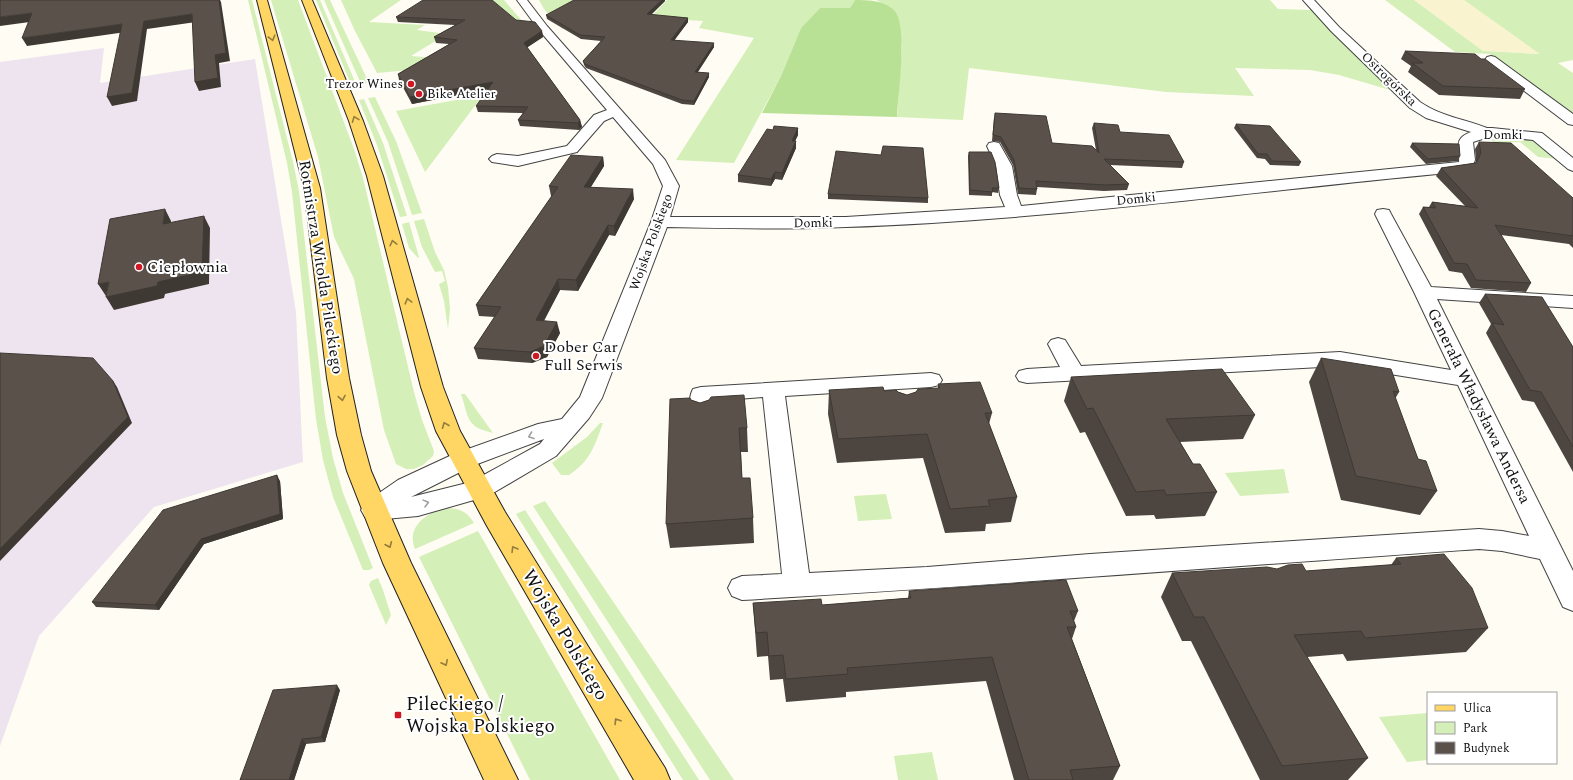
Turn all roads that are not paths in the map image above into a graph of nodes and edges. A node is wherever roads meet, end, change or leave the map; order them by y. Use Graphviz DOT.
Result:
graph roads {
  1 [pos="262,0"];
  2 [pos="307,0"];
  3 [pos="522,0"];
  4 [pos="1308,0"];
  5 [pos="1491,60"];
  6 [pos="616,112"];
  7 [pos="1573,121"];
  8 [pos="1543,127"];
  9 [pos="1485,132"];
  10 [pos="994,146"];
  11 [pos="497,159"];
  12 [pos="1573,166"];
  13 [pos="1016,211"];
  14 [pos="1383,214"];
  15 [pos="660,222"];
  16 [pos="1424,292"];
  17 [pos="1573,302"];
  18 [pos="1058,344"];
  19 [pos="1074,373"];
  20 [pos="1027,376"];
  21 [pos="1465,379"];
  22 [pos="931,380"];
  23 [pos="896,382"];
  24 [pos="773,390"];
  25 [pos="902,404"];
  26 [pos="702,418"];
  27 [pos="568,426"];
  28 [pos="463,460"];
  29 [pos="479,489"];
  30 [pos="374,510"];
  31 [pos="1549,550"];
  32 [pos="797,585"];
  33 [pos="742,588"];
  34 [pos="1573,600"];
  35 [pos="501,780"];
  36 [pos="653,780"];
  1 -- 30 [label="main road, Rotmistrza Witolda Pileckiego, one-way"];
  28 -- 2 [label="main road, one-way"];
  3 -- 6 [label="street, Wojska Polskiego"];
  4 -- 9 [label="street, Ostrogórska"];
  5 -- 7 [label="street"];
  6 -- 11 [label="street"];
  6 -- 15 [label="street, Wojska Polskiego"];
  7 -- 8 [label="street, Domki"];
  8 -- 9 [label="street, Domki"];
  8 -- 12 [label="street"];
  9 -- 13 [label="street, Domki"];
  10 -- 13 [label="street"];
  13 -- 15 [label="street, Domki"];
  14 -- 16 [label="street, Generała Władysława Andersa"];
  15 -- 27 [label="street, Wojska Polskiego"];
  16 -- 17 [label="street"];
  16 -- 21 [label="street, Generała Władysława Andersa"];
  18 -- 19 [label="street"];
  19 -- 20 [label="street"];
  19 -- 21 [label="street"];
  21 -- 31 [label="street, Generała Władysława Andersa"];
  22 -- 23 [label="street"];
  23 -- 24 [label="street"];
  23 -- 25 [label="street"];
  24 -- 26 [label="street"];
  24 -- 32 [label="street"];
  27 -- 28 [label="street, one-way"];
  27 -- 29 [label="street, Wojska Polskiego"];
  28 -- 29 [label="main road, Wojska Polskiego"];
  28 -- 30 [label="street"];
  30 -- 29 [label="street, Wojska Polskiego, one-way"];
  36 -- 29 [label="main road, Wojska Polskiego, one-way"];
  30 -- 35 [label="main road, one-way"];
  31 -- 32 [label="street"];
  31 -- 34 [label="street, Generała Władysława Andersa"];
  32 -- 33 [label="street"];
}
